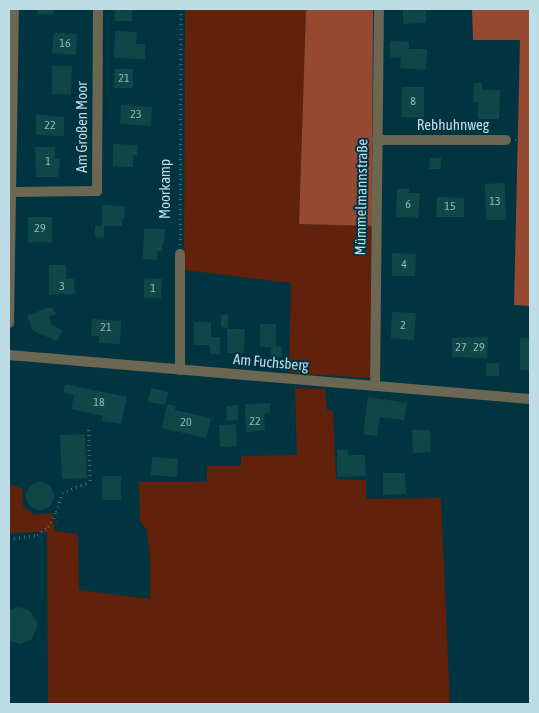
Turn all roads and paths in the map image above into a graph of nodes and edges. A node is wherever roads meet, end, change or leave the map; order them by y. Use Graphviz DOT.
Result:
graph roads {
  1 [pos="14,9"];
  2 [pos="98,9"];
  3 [pos="180,9"];
  4 [pos="379,9"];
  5 [pos="377,140"];
  6 [pos="506,140"];
  7 [pos="530,140"];
  8 [pos="12,192"];
  9 [pos="180,254"];
  10 [pos="9,323"];
  11 [pos="9,355"];
  12 [pos="180,370"];
  13 [pos="375,386"];
  14 [pos="530,399"];
  15 [pos="88,427"];
  16 [pos="9,539"];
  1 -- 8 [label="street"];
  2 -- 8 [label="street, Am Großen Moor"];
  3 -- 9 [label="path, Moorkamp"];
  4 -- 5 [label="street, Mümmelmannstraße"];
  5 -- 6 [label="street, Rebhuhnweg"];
  5 -- 13 [label="street, Mümmelmannstraße"];
  6 -- 7 [label="path, Rebhuhnweg"];
  8 -- 10 [label="street"];
  9 -- 12 [label="street"];
  11 -- 12 [label="street, Am Fuchsberg"];
  12 -- 13 [label="street, Am Fuchsberg"];
  13 -- 14 [label="street, Am Fuchsberg"];
  15 -- 16 [label="path"];
}
